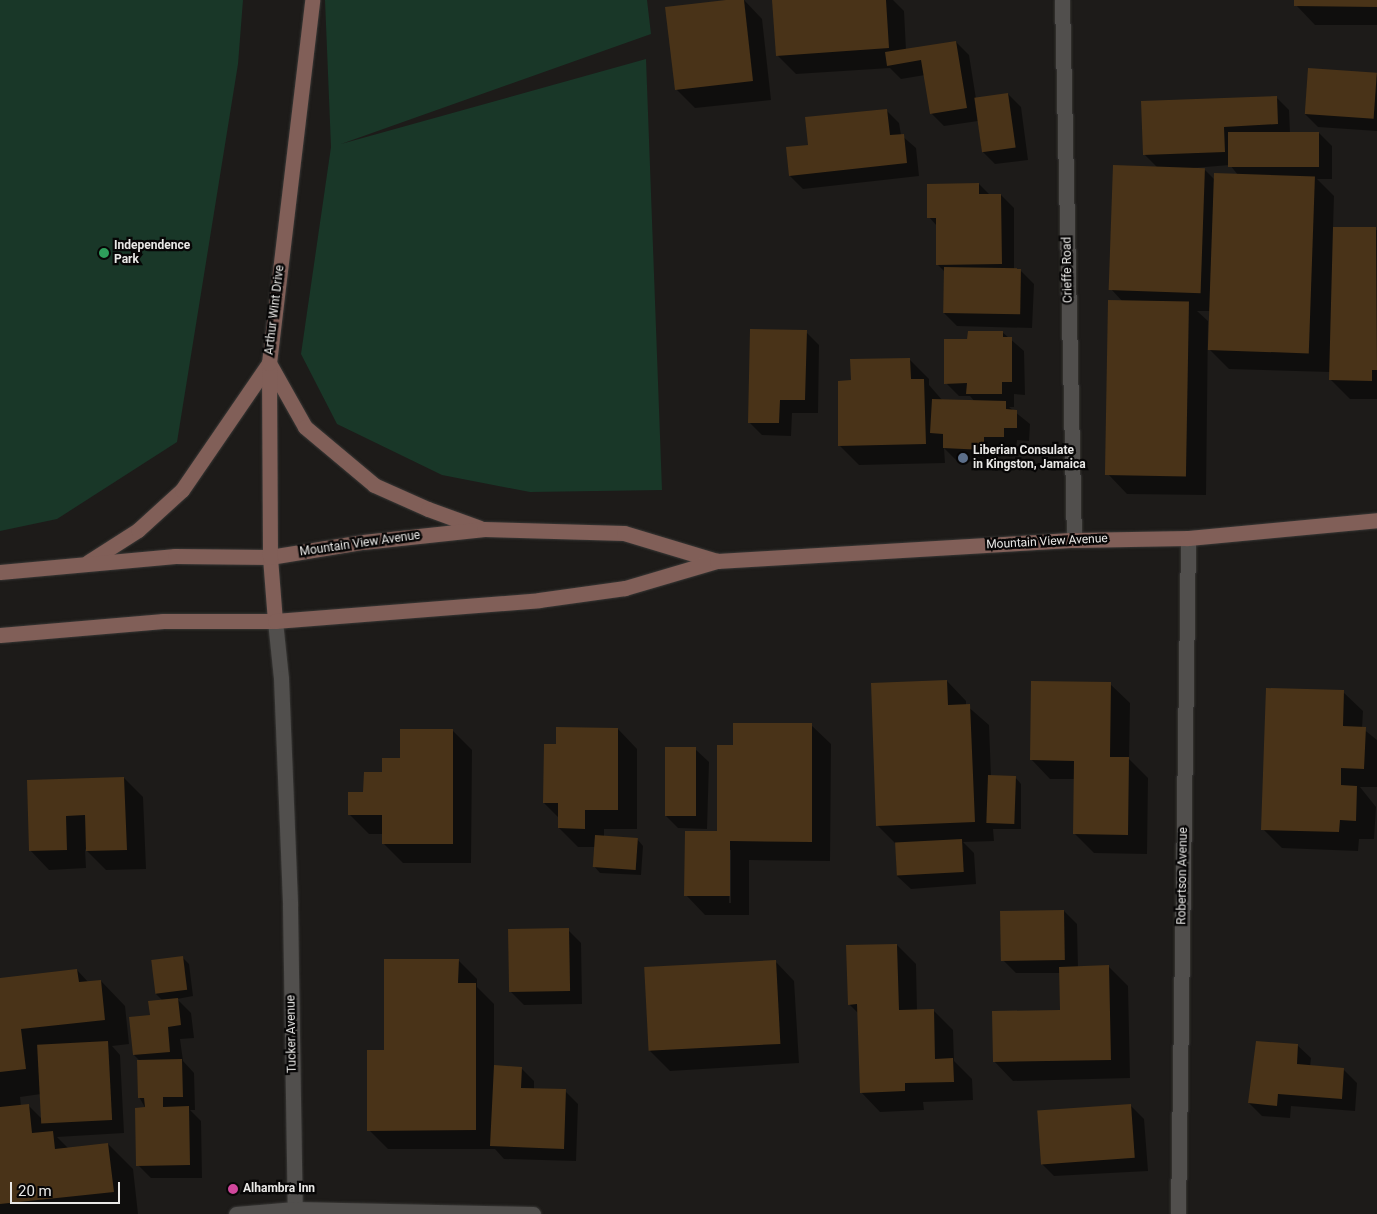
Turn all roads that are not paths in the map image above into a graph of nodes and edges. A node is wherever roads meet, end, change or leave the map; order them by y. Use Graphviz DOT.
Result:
graph roads {
  1 [pos="312,0"];
  2 [pos="1062,0"];
  3 [pos="269,363"];
  4 [pos="1377,520"];
  5 [pos="484,529"];
  6 [pos="1188,538"];
  7 [pos="1074,540"];
  8 [pos="270,557"];
  9 [pos="718,561"];
  10 [pos="86,563"];
  11 [pos="0,572"];
  12 [pos="275,621"];
  13 [pos="0,635"];
  14 [pos="295,1209"];
  15 [pos="236,1214"];
  16 [pos="533,1214"];
  17 [pos="1178,1214"];
  1 -- 3 [label="main road, Arthur Wint Drive"];
  2 -- 7 [label="street, Crieffe Road"];
  3 -- 5 [label="main road"];
  3 -- 8 [label="main road, Arthur Wint Drive"];
  3 -- 10 [label="main road"];
  4 -- 6 [label="main road, Mountain View Avenue"];
  5 -- 8 [label="main road, Mountain View Avenue"];
  5 -- 9 [label="main road, Mountain View Avenue"];
  6 -- 7 [label="main road, Mountain View Avenue"];
  6 -- 17 [label="street, Robertson Avenue"];
  7 -- 9 [label="main road, Mountain View Avenue"];
  8 -- 10 [label="main road, Mountain View Avenue"];
  8 -- 12 [label="main road, Arthur Wint Drive"];
  9 -- 12 [label="main road, Mountain View Avenue"];
  10 -- 11 [label="main road, Mountain View Avenue"];
  12 -- 13 [label="main road, Mountain View Avenue"];
  12 -- 14 [label="street, Tucker Avenue"];
  14 -- 15 [label="street"];
  14 -- 16 [label="street"];
}
